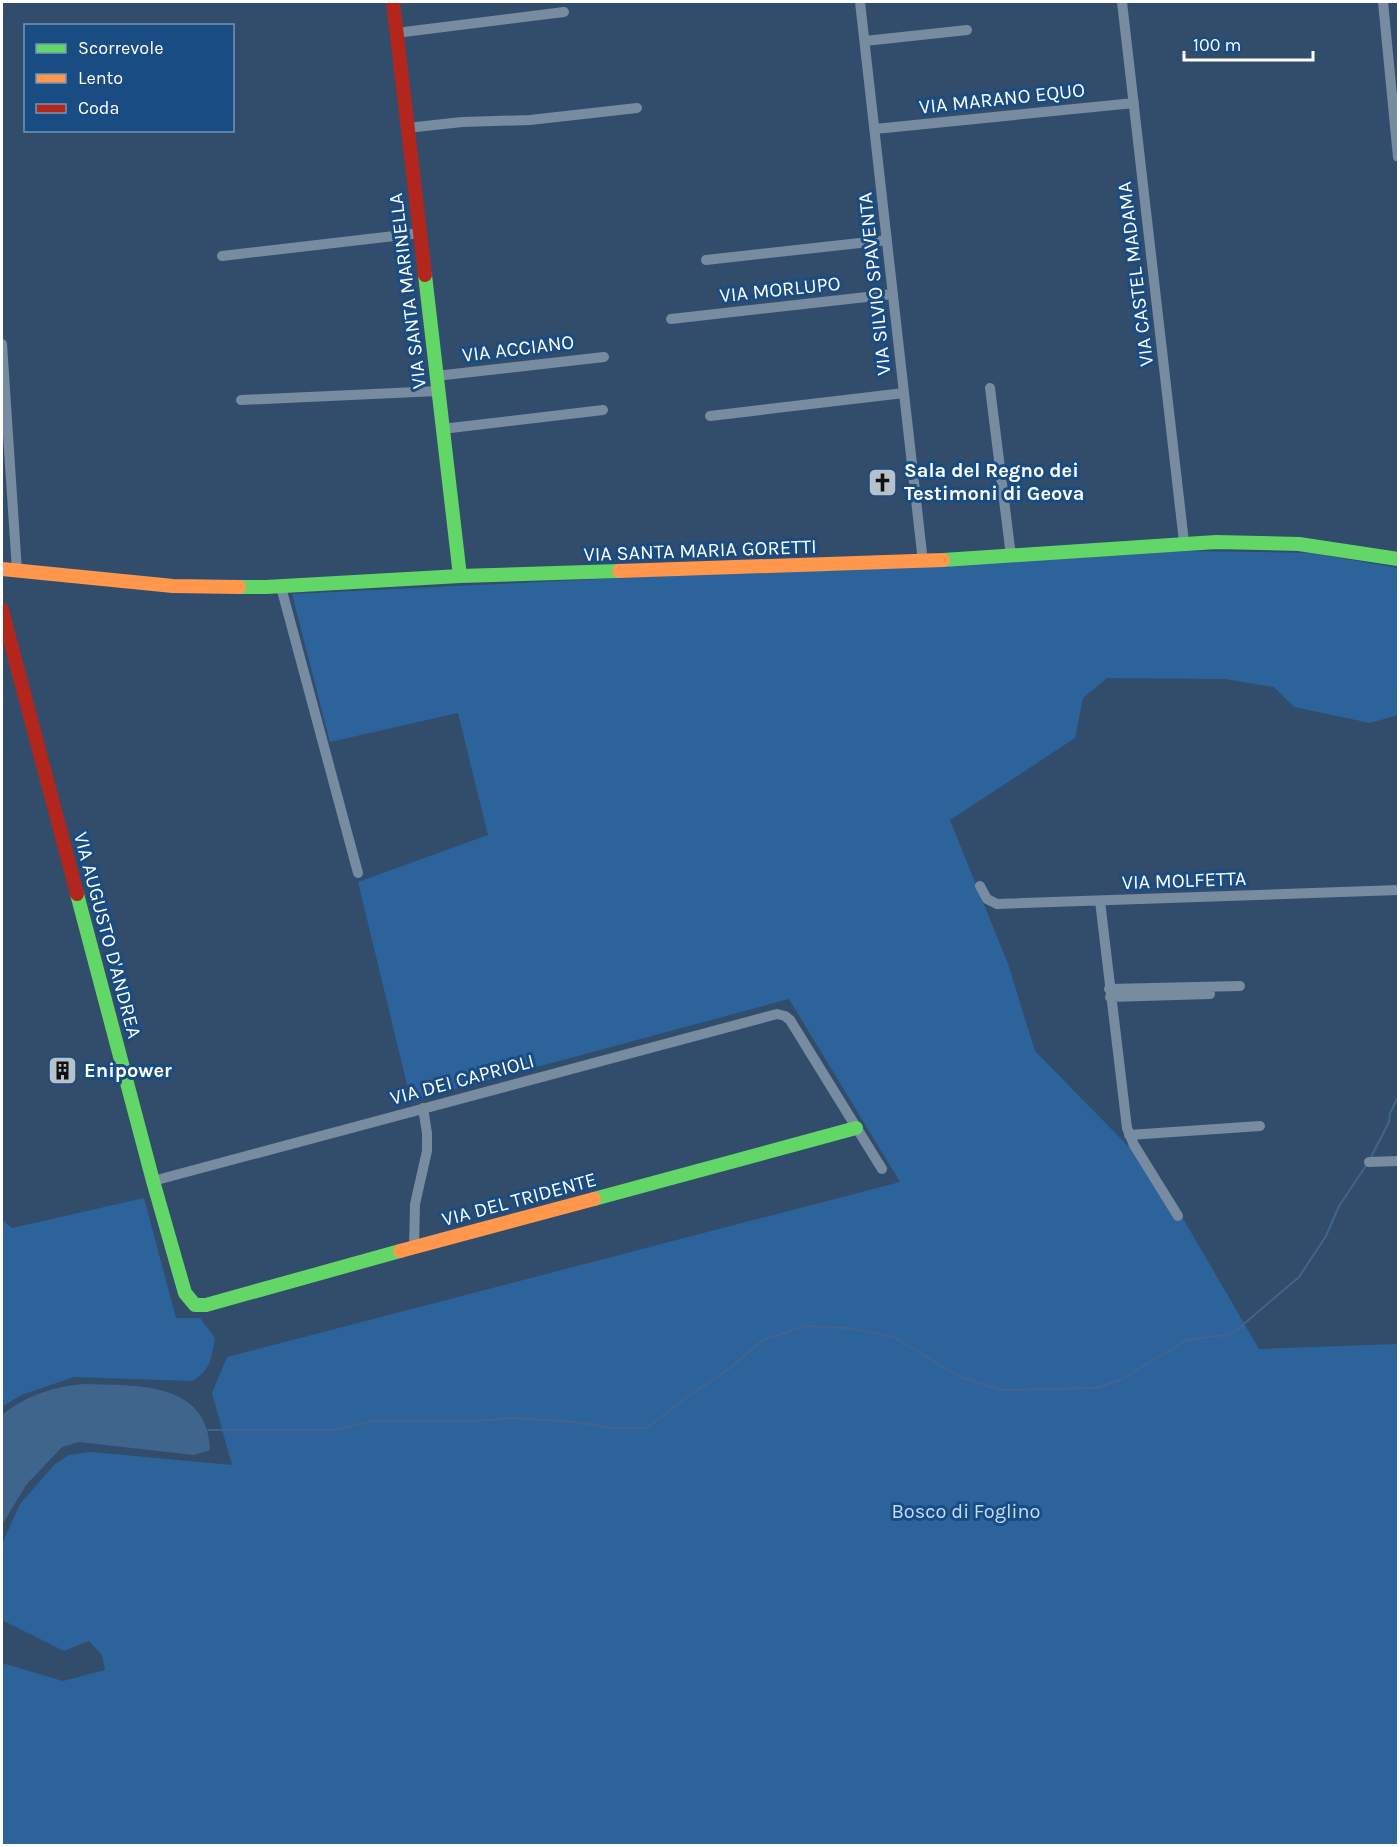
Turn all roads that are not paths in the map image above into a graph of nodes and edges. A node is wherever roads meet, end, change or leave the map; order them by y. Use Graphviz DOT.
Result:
graph roads {
  1 [pos="393,2"];
  2 [pos="860,2"];
  3 [pos="1122,2"];
  4 [pos="1383,2"];
  5 [pos="564,12"];
  6 [pos="967,30"];
  7 [pos="396,33"];
  8 [pos="865,41"];
  9 [pos="1134,103"];
  10 [pos="637,108"];
  11 [pos="407,128"];
  12 [pos="875,129"];
  13 [pos="1398,157"];
  14 [pos="420,233"];
  15 [pos="887,240"];
  16 [pos="222,256"];
  17 [pos="706,260"];
  18 [pos="893,294"];
  19 [pos="671,319"];
  20 [pos="2,344"];
  21 [pos="604,357"];
  22 [pos="436,376"];
  23 [pos="3,385"];
  24 [pos="990,388"];
  25 [pos="438,391"];
  26 [pos="904,393"];
  27 [pos="241,400"];
  28 [pos="603,410"];
  29 [pos="710,416"];
  30 [pos="442,429"];
  31 [pos="1184,542"];
  32 [pos="1011,555"];
  33 [pos="1398,559"];
  34 [pos="923,562"];
  35 [pos="2,569"];
  36 [pos="17,571"];
  37 [pos="460,576"];
  38 [pos="281,586"];
  39 [pos="2,610"];
  40 [pos="358,873"];
  41 [pos="980,886"];
  42 [pos="1398,890"];
  43 [pos="1100,901"];
  44 [pos="1240,986"];
  45 [pos="1110,993"];
  46 [pos="1210,994"];
  47 [pos="423,1108"];
  48 [pos="1260,1126"];
  49 [pos="856,1128"];
  50 [pos="1129,1135"];
  51 [pos="1398,1161"];
  52 [pos="1369,1162"];
  53 [pos="882,1169"];
  54 [pos="153,1181"];
  55 [pos="1178,1216"];
  56 [pos="414,1247"];
  57 [pos="192,1303"];
  1 -- 7 [label="street, VIA SANTA MARINELLA"];
  2 -- 8 [label="street, VIA SILVIO SPAVENTA"];
  3 -- 9 [label="street, VIA CASTEL MADAMA"];
  4 -- 13 [label="street"];
  5 -- 7 [label="street"];
  6 -- 8 [label="street"];
  7 -- 11 [label="street, VIA SANTA MARINELLA"];
  8 -- 12 [label="street, VIA SILVIO SPAVENTA"];
  9 -- 12 [label="street, VIA MARANO EQUO"];
  9 -- 31 [label="street, VIA CASTEL MADAMA"];
  10 -- 11 [label="street"];
  11 -- 14 [label="street, VIA SANTA MARINELLA"];
  12 -- 15 [label="street, VIA SILVIO SPAVENTA"];
  14 -- 16 [label="street"];
  14 -- 22 [label="street, VIA SANTA MARINELLA"];
  15 -- 17 [label="street"];
  15 -- 18 [label="street, VIA SILVIO SPAVENTA"];
  18 -- 19 [label="street, VIA MORLUPO"];
  18 -- 26 [label="street, VIA SILVIO SPAVENTA"];
  20 -- 23 [label="street"];
  21 -- 22 [label="street, VIA ACCIANO"];
  22 -- 25 [label="street, VIA SANTA MARINELLA"];
  23 -- 36 [label="street"];
  24 -- 32 [label="street"];
  25 -- 27 [label="street"];
  25 -- 30 [label="street, VIA SANTA MARINELLA"];
  26 -- 29 [label="street"];
  26 -- 34 [label="street, VIA SILVIO SPAVENTA"];
  28 -- 30 [label="street"];
  30 -- 37 [label="street, VIA SANTA MARINELLA"];
  31 -- 32 [label="street, VIA SANTA MARIA GORETTI"];
  31 -- 33 [label="street, VIA SANTA MARIA GORETTI"];
  32 -- 34 [label="street, VIA SANTA MARIA GORETTI"];
  34 -- 37 [label="street, VIA SANTA MARIA GORETTI"];
  35 -- 36 [label="street, VIA SANTA MARIA GORETTI"];
  36 -- 38 [label="street, VIA SANTA MARIA GORETTI"];
  37 -- 38 [label="street, VIA SANTA MARIA GORETTI"];
  38 -- 40 [label="street"];
  39 -- 54 [label="street, VIA AUGUSTO D'ANDREA"];
  41 -- 43 [label="street, VIA MOLFETTA"];
  42 -- 43 [label="street, VIA MOLFETTA"];
  43 -- 45 [label="street"];
  44 -- 45 [label="street"];
  45 -- 46 [label="street"];
  45 -- 50 [label="street"];
  47 -- 49 [label="street, VIA DEI CAPRIOLI"];
  47 -- 54 [label="street, VIA DEI CAPRIOLI"];
  47 -- 56 [label="street"];
  48 -- 50 [label="street"];
  49 -- 53 [label="street"];
  49 -- 56 [label="street, VIA DEL TRIDENTE"];
  50 -- 55 [label="street"];
  51 -- 52 [label="street"];
  54 -- 57 [label="street, VIA AUGUSTO D'ANDREA"];
  56 -- 57 [label="street, VIA DEL TRIDENTE"];
}
